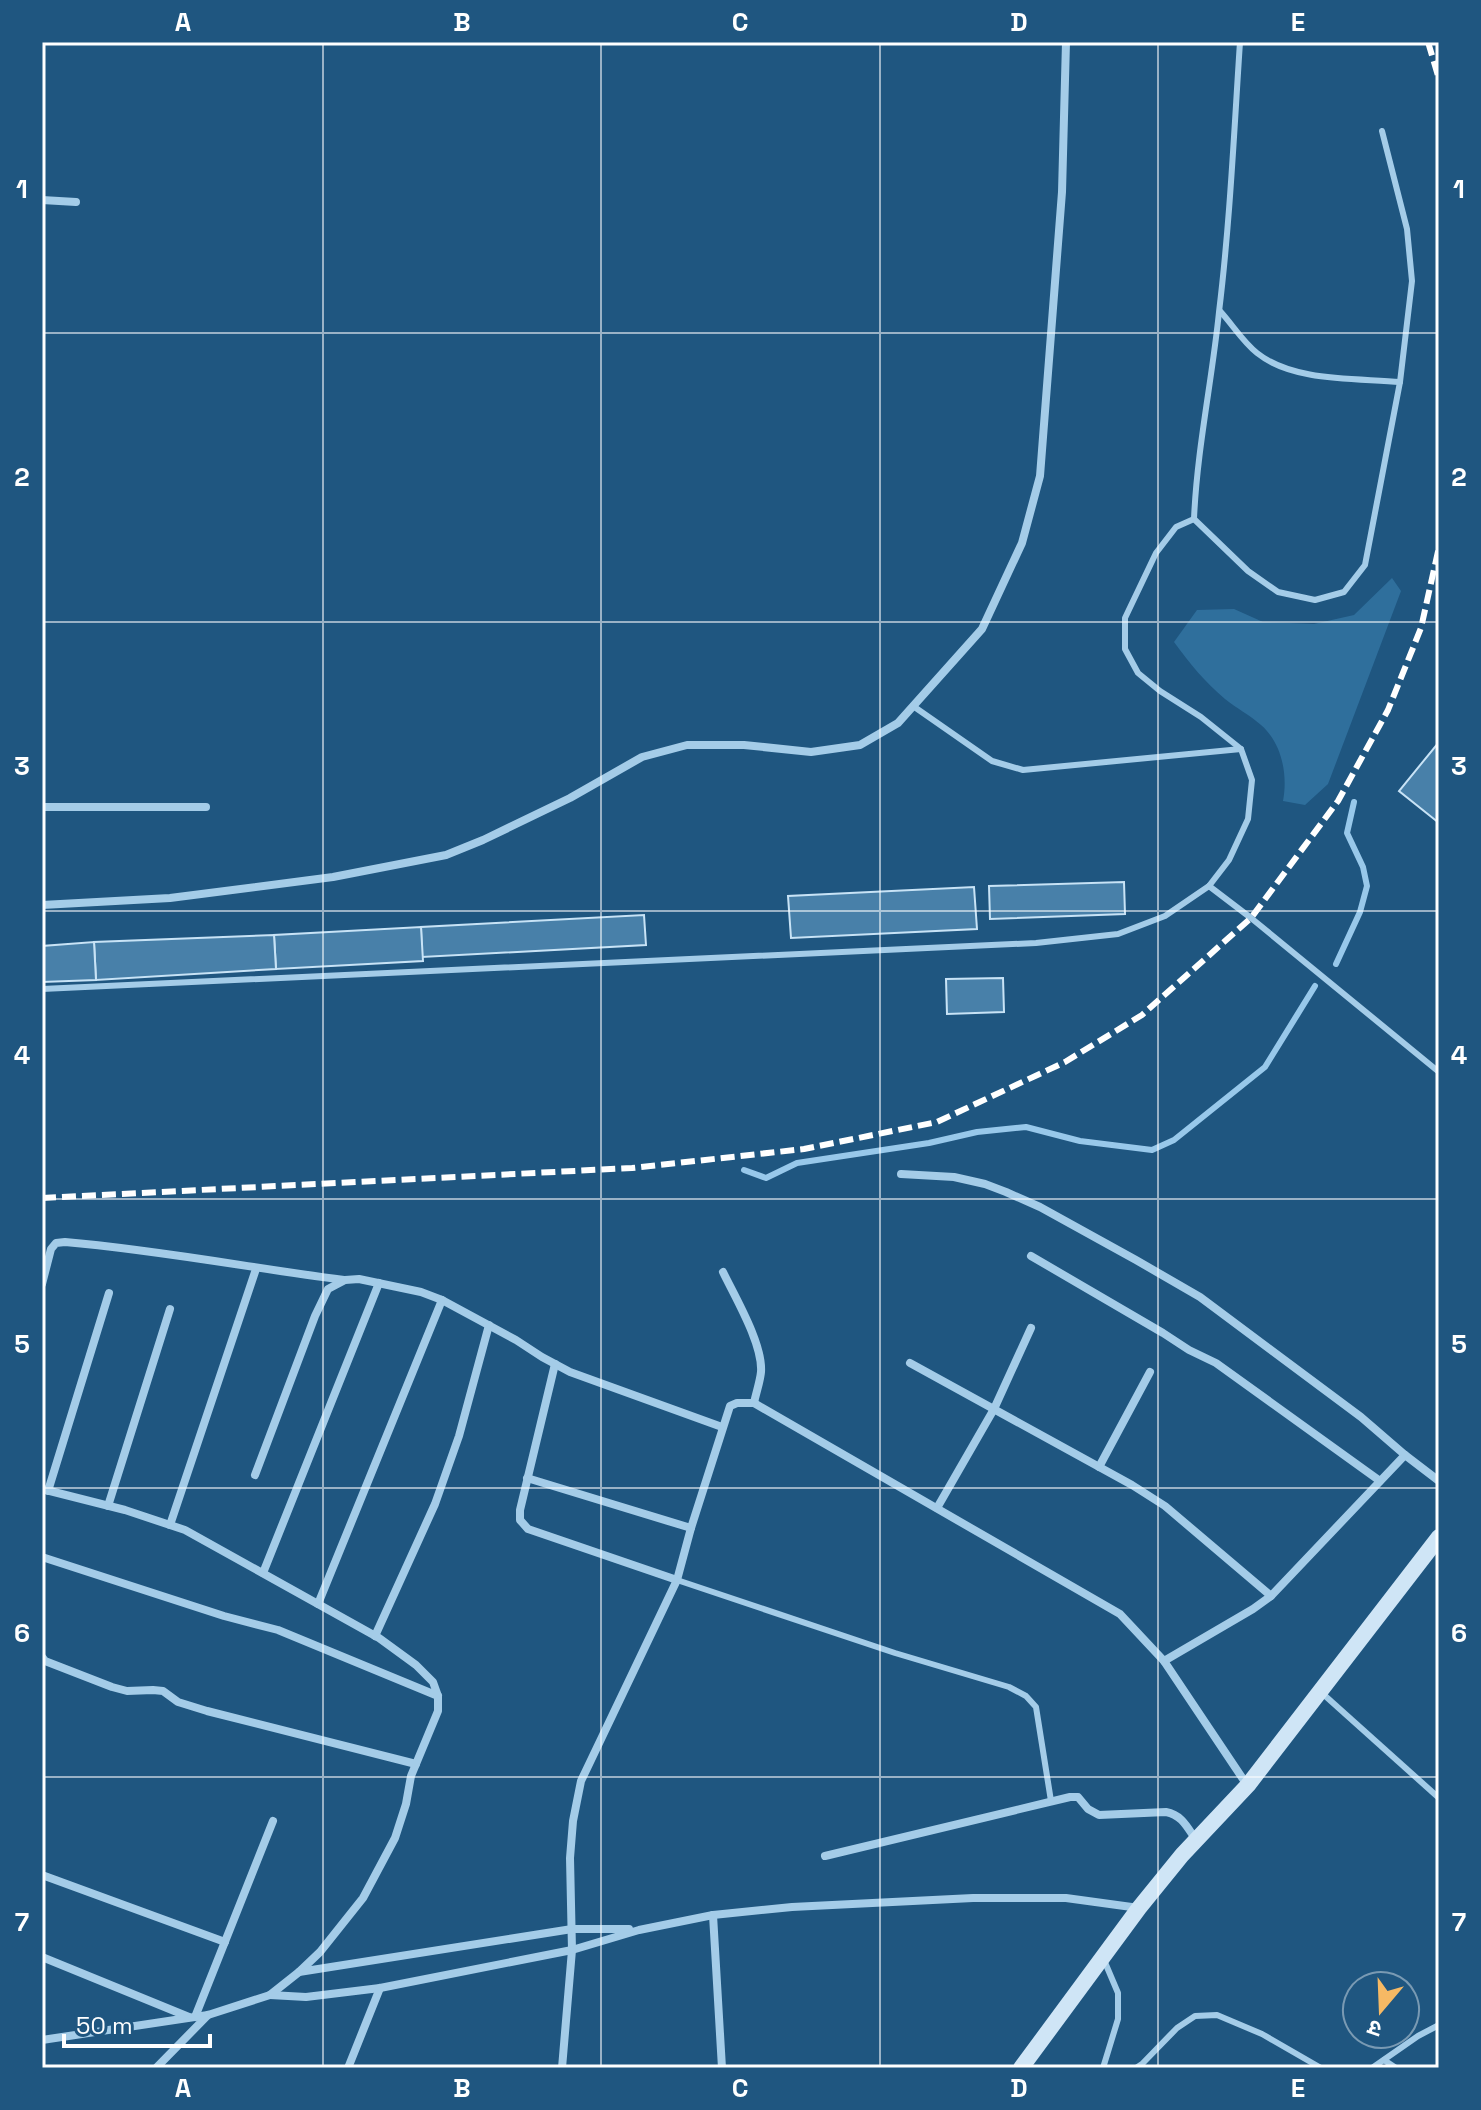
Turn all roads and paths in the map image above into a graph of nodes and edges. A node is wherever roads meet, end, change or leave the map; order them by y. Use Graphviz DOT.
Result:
graph roads {
  1 [pos="1066,42"];
  2 [pos="1240,42"];
  3 [pos="1382,131"];
  4 [pos="42,200"];
  5 [pos="76,202"];
  6 [pos="1220,310"];
  7 [pos="1400,382"];
  8 [pos="1194,519"];
  9 [pos="913,706"];
  10 [pos="1241,749"];
  11 [pos="42,807"];
  12 [pos="206,807"];
  13 [pos="1209,886"];
  14 [pos="42,905"];
  15 [pos="42,989"];
  16 [pos="1439,1072"];
  17 [pos="901,1174"];
  18 [pos="1031,1256"];
  19 [pos="256,1269"];
  20 [pos="723,1272"];
  21 [pos="345,1280"];
  22 [pos="379,1283"];
  23 [pos="42,1284"];
  24 [pos="109,1293"];
  25 [pos="442,1300"];
  26 [pos="170,1309"];
  27 [pos="489,1325"];
  28 [pos="1031,1328"];
  29 [pos="910,1363"];
  30 [pos="555,1364"];
  31 [pos="1150,1372"];
  32 [pos="754,1403"];
  33 [pos="994,1409"];
  34 [pos="722,1427"];
  35 [pos="1405,1455"];
  36 [pos="1099,1467"];
  37 [pos="255,1475"];
  38 [pos="527,1478"];
  39 [pos="1380,1481"];
  40 [pos="1439,1481"];
  41 [pos="44,1490"];
  42 [pos="42,1502"];
  43 [pos="108,1506"];
  44 [pos="937,1508"];
  45 [pos="170,1525"];
  46 [pos="691,1528"];
  47 [pos="1439,1537"];
  48 [pos="42,1557"];
  49 [pos="263,1573"];
  50 [pos="677,1580"];
  51 [pos="1271,1596"];
  52 [pos="318,1604"];
  53 [pos="375,1636"];
  54 [pos="42,1657"];
  55 [pos="1164,1661"];
  56 [pos="1320,1691"];
  57 [pos="438,1696"];
  58 [pos="416,1764"];
  59 [pos="1248,1785"];
  60 [pos="1439,1798"];
  61 [pos="1051,1801"];
  62 [pos="273,1821"];
  63 [pos="1196,1840"];
  64 [pos="825,1856"];
  65 [pos="42,1875"];
  66 [pos="1139,1908"];
  67 [pos="713,1915"];
  68 [pos="572,1929"];
  69 [pos="639,1930"];
  70 [pos="225,1942"];
  71 [pos="572,1950"];
  72 [pos="42,1957"];
  73 [pos="1103,1957"];
  74 [pos="299,1972"];
  75 [pos="380,1988"];
  76 [pos="270,1995"];
  77 [pos="208,2015"];
  78 [pos="192,2017"];
  79 [pos="1439,2025"];
  80 [pos="42,2040"];
  81 [pos="1384,2060"];
  82 [pos="156,2068"];
  83 [pos="348,2068"];
  84 [pos="562,2068"];
  85 [pos="722,2068"];
  86 [pos="1021,2068"];
  87 [pos="1103,2068"];
  88 [pos="1136,2068"];
  89 [pos="1321,2068"];
  90 [pos="1372,2068"];
  91 [pos="1396,2068"];
  1 -- 9 [label="street"];
  2 -- 6 [label="lane"];
  3 -- 7 [label="lane"];
  4 -- 5 [label="street"];
  6 -- 7 [label="lane"];
  6 -- 8 [label="lane"];
  7 -- 8 [label="lane"];
  8 -- 10 [label="lane"];
  9 -- 10 [label="lane"];
  9 -- 14 [label="street"];
  10 -- 13 [label="lane"];
  11 -- 12 [label="street"];
  13 -- 15 [label="lane"];
  13 -- 16 [label="lane"];
  17 -- 35 [label="street"];
  18 -- 39 [label="street"];
  19 -- 21 [label="street"];
  19 -- 23 [label="street"];
  19 -- 45 [label="street"];
  20 -- 32 [label="street"];
  21 -- 22 [label="street"];
  21 -- 37 [label="street"];
  22 -- 25 [label="street"];
  22 -- 49 [label="street"];
  24 -- 41 [label="street"];
  25 -- 27 [label="street"];
  25 -- 52 [label="street"];
  26 -- 43 [label="street"];
  27 -- 30 [label="street"];
  27 -- 53 [label="street"];
  28 -- 33 [label="street"];
  29 -- 33 [label="street"];
  30 -- 34 [label="street"];
  30 -- 38 [label="street"];
  31 -- 36 [label="street"];
  32 -- 34 [label="street"];
  32 -- 44 [label="street"];
  33 -- 36 [label="street"];
  33 -- 44 [label="street"];
  34 -- 46 [label="street"];
  35 -- 39 [label="street"];
  35 -- 40 [label="street"];
  36 -- 51 [label="street"];
  38 -- 46 [label="street"];
  38 -- 50 [label="street"];
  39 -- 51 [label="street"];
  41 -- 42 [label="street"];
  41 -- 43 [label="street"];
  43 -- 45 [label="street"];
  44 -- 55 [label="street"];
  45 -- 49 [label="street"];
  46 -- 50 [label="street"];
  47 -- 56 [label="main road"];
  48 -- 57 [label="street"];
  49 -- 52 [label="street"];
  50 -- 61 [label="lane"];
  50 -- 68 [label="street"];
  51 -- 55 [label="street"];
  52 -- 53 [label="street"];
  53 -- 57 [label="street"];
  54 -- 58 [label="street"];
  55 -- 59 [label="street"];
  56 -- 59 [label="main road"];
  56 -- 60 [label="lane"];
  57 -- 58 [label="street"];
  58 -- 74 [label="street"];
  59 -- 63 [label="main road"];
  61 -- 63 [label="street"];
  61 -- 64 [label="street"];
  62 -- 70 [label="street"];
  63 -- 66 [label="main road"];
  65 -- 70 [label="street"];
  66 -- 67 [label="street"];
  66 -- 73 [label="main road"];
  67 -- 69 [label="street"];
  67 -- 85 [label="street"];
  68 -- 69 [label="street"];
  68 -- 71 [label="street"];
  68 -- 74 [label="street"];
  69 -- 71 [label="street"];
  70 -- 78 [label="street"];
  71 -- 75 [label="street"];
  71 -- 84 [label="street"];
  72 -- 78 [label="street"];
  73 -- 86 [label="main road"];
  73 -- 87 [label="lane"];
  74 -- 76 [label="street"];
  75 -- 76 [label="street"];
  75 -- 83 [label="street"];
  76 -- 77 [label="street"];
  77 -- 78 [label="street"];
  77 -- 82 [label="street"];
  78 -- 80 [label="street"];
  79 -- 81 [label="lane"];
  81 -- 90 [label="lane"];
  81 -- 91 [label="lane"];
  88 -- 89 [label="lane"];
}
